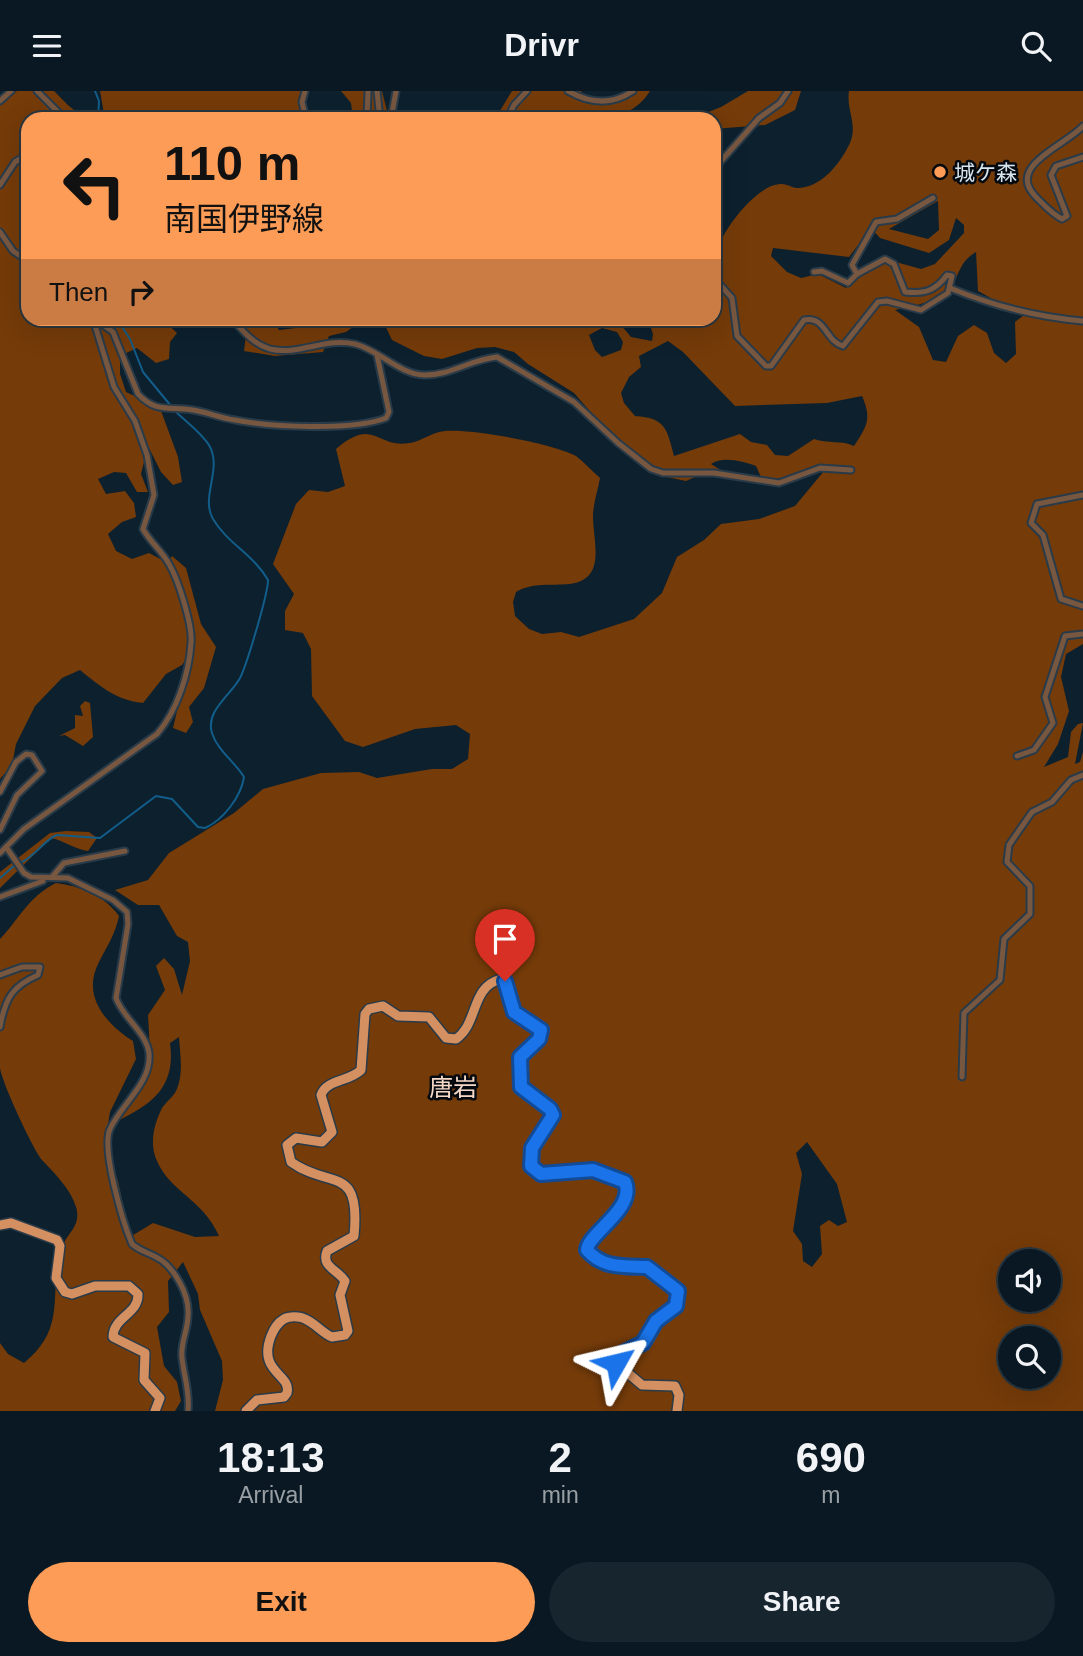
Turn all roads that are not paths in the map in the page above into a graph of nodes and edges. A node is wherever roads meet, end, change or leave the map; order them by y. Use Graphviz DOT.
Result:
graph roads {
  1 [pos="11,91"];
  2 [pos="37,91"];
  3 [pos="306,91"];
  4 [pos="368,91"];
  5 [pos="377,91"];
  6 [pos="396,91"];
  7 [pos="527,91"];
  8 [pos="568,91"];
  9 [pos="633,91"];
  10 [pos="788,91"];
  11 [pos="0,101"];
  12 [pos="58,112"];
  13 [pos="304,112"];
  14 [pos="367,112"];
  15 [pos="379,112"];
  16 [pos="392,112"];
  17 [pos="510,112"];
  18 [pos="1083,126"];
  19 [pos="1083,157"];
  20 [pos="21,158"];
  21 [pos="721,161"];
  22 [pos="0,185"];
  23 [pos="933,198"];
  24 [pos="0,232"];
  25 [pos="21,256"];
  26 [pos="814,272"];
  27 [pos="857,274"];
  28 [pos="721,286"];
  29 [pos="950,288"];
  30 [pos="1083,321"];
  31 [pos="96,326"];
  32 [pos="104,326"];
  33 [pos="239,326"];
  34 [pos="375,353"];
  35 [pos="851,470"];
  36 [pos="1083,495"];
  37 [pos="1083,606"];
  38 [pos="1083,633"];
  39 [pos="1017,755"];
  40 [pos="1083,775"];
  41 [pos="0,792"];
  42 [pos="0,830"];
  43 [pos="8,849"];
  44 [pos="125,851"];
  45 [pos="0,853"];
  46 [pos="52,877"];
  47 [pos="0,897"];
  48 [pos="0,975"];
  49 [pos="0,1027"];
  50 [pos="962,1077"];
  51 [pos="0,1225"];
  52 [pos="155,1411"];
  53 [pos="188,1411"];
  54 [pos="246,1411"];
  55 [pos="677,1411"];
  1 -- 11 [label="street"];
  2 -- 12 [label="street"];
  3 -- 13 [label="street"];
  4 -- 14 [label="street"];
  5 -- 15 [label="street"];
  6 -- 16 [label="street"];
  7 -- 17 [label="street"];
  8 -- 9 [label="street"];
  10 -- 21 [label="street"];
  18 -- 19 [label="street"];
  20 -- 22 [label="street"];
  23 -- 27 [label="street"];
  24 -- 25 [label="street"];
  26 -- 27 [label="street"];
  27 -- 29 [label="street"];
  28 -- 29 [label="street"];
  29 -- 30 [label="street"];
  31 -- 43 [label="street"];
  32 -- 34 [label="street"];
  33 -- 34 [label="street"];
  34 -- 35 [label="street"];
  36 -- 37 [label="street"];
  38 -- 39 [label="street"];
  40 -- 50 [label="street"];
  41 -- 42 [label="street"];
  43 -- 45 [label="street"];
  43 -- 46 [label="street"];
  44 -- 46 [label="street"];
  46 -- 47 [label="street"];
  46 -- 53 [label="street"];
  48 -- 49 [label="street"];
  51 -- 52 [label="main road"];
  54 -- 55 [label="main road"];
}
